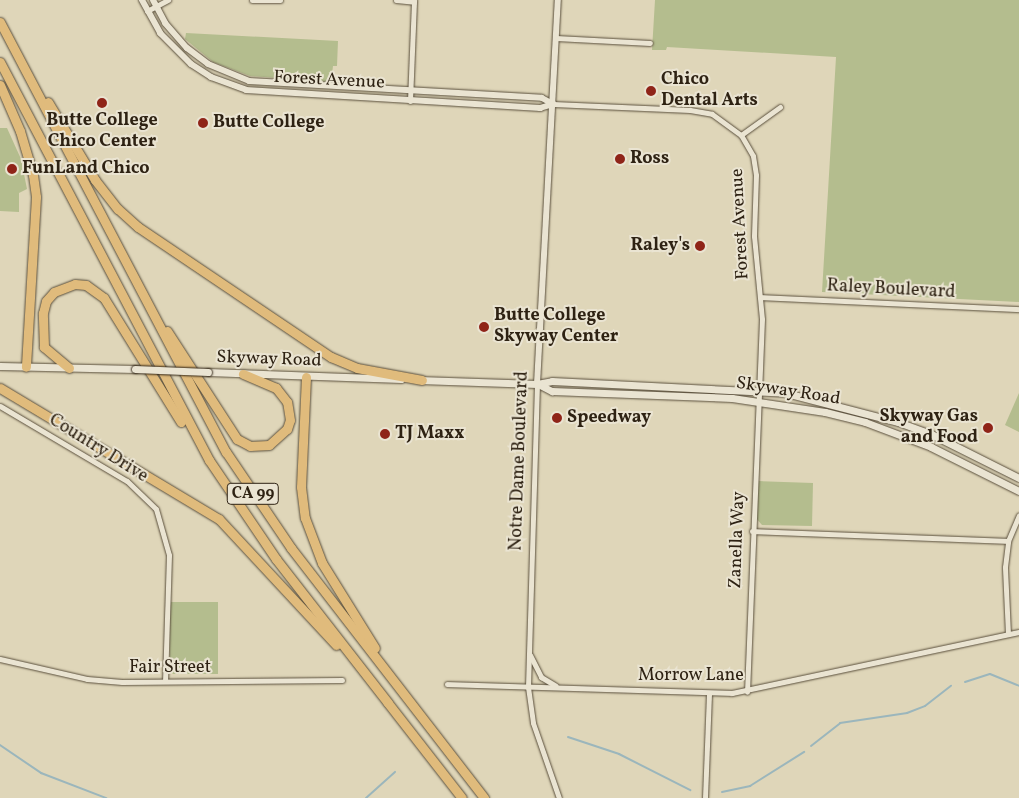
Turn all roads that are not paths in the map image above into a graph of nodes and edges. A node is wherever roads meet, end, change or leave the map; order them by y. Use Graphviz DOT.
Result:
graph roads {
  1 [pos="142,0"];
  2 [pos="168,0"];
  3 [pos="252,0"];
  4 [pos="280,0"];
  5 [pos="396,0"];
  6 [pos="558,0"];
  7 [pos="264,1"];
  8 [pos="414,1"];
  9 [pos="154,3"];
  10 [pos="147,11"];
  11 [pos="0,22"];
  12 [pos="556,38"];
  13 [pos="650,43"];
  14 [pos="18,57"];
  15 [pos="0,62"];
  16 [pos="0,85"];
  17 [pos="411,91"];
  18 [pos="410,100"];
  19 [pos="553,104"];
  20 [pos="780,107"];
  21 [pos="741,135"];
  22 [pos="134,279"];
  23 [pos="761,297"];
  24 [pos="1019,310"];
  25 [pos="0,366"];
  26 [pos="26,367"];
  27 [pos="69,368"];
  28 [pos="243,374"];
  29 [pos="306,376"];
  30 [pos="422,380"];
  31 [pos="538,384"];
  32 [pos="0,388"];
  33 [pos="757,389"];
  34 [pos="756,400"];
  35 [pos="0,406"];
  36 [pos="209,460"];
  37 [pos="1019,478"];
  38 [pos="1019,491"];
  39 [pos="1019,515"];
  40 [pos="752,531"];
  41 [pos="1008,541"];
  42 [pos="1019,632"];
  43 [pos="1008,634"];
  44 [pos="529,650"];
  45 [pos="0,659"];
  46 [pos="342,680"];
  47 [pos="165,681"];
  48 [pos="447,684"];
  49 [pos="373,685"];
  50 [pos="528,686"];
  51 [pos="561,688"];
  52 [pos="401,689"];
  53 [pos="747,692"];
  54 [pos="708,693"];
  55 [pos="462,798"];
  56 [pos="484,798"];
  57 [pos="559,798"];
  58 [pos="705,798"];
  1 -- 10 [label="street, Forest Avenue"];
  2 -- 9 [label="street"];
  3 -- 7 [label="street"];
  4 -- 7 [label="street"];
  5 -- 8 [label="street"];
  6 -- 12 [label="street, Notre Dame Boulevard"];
  8 -- 17 [label="street"];
  9 -- 10 [label="street"];
  9 -- 17 [label="street, Forest Avenue"];
  10 -- 18 [label="street, Forest Avenue"];
  11 -- 14 [label="highway, CA 99"];
  12 -- 13 [label="street"];
  12 -- 19 [label="street, Notre Dame Boulevard"];
  14 -- 22 [label="highway, CA 99"];
  14 -- 30 [label="highway"];
  15 -- 36 [label="highway, CA 99"];
  16 -- 26 [label="highway"];
  17 -- 18 [label="street"];
  17 -- 19 [label="street, Forest Avenue"];
  18 -- 19 [label="street, Forest Avenue"];
  19 -- 21 [label="street, Forest Avenue"];
  19 -- 31 [label="street, Notre Dame Boulevard"];
  20 -- 21 [label="street"];
  21 -- 23 [label="street, Forest Avenue"];
  22 -- 28 [label="highway"];
  22 -- 52 [label="highway, CA 99"];
  23 -- 24 [label="street, Raley Boulevard"];
  23 -- 33 [label="street, Forest Avenue"];
  25 -- 26 [label="main road, Skyway Road"];
  26 -- 27 [label="main road, Skyway Road"];
  27 -- 28 [label="main road, Skyway Road, bridge"];
  27 -- 36 [label="highway"];
  28 -- 29 [label="main road, Skyway Road"];
  29 -- 30 [label="main road, Skyway Road"];
  29 -- 52 [label="highway"];
  30 -- 31 [label="main road, Skyway Road"];
  31 -- 33 [label="main road, Skyway Road"];
  31 -- 34 [label="main road, Skyway Road"];
  31 -- 44 [label="street, Notre Dame Boulevard"];
  32 -- 49 [label="highway"];
  33 -- 34 [label="street, Zanella Way"];
  33 -- 37 [label="main road, Skyway Road"];
  34 -- 38 [label="main road, Skyway Road"];
  34 -- 40 [label="street, Zanella Way"];
  35 -- 47 [label="street, Country Drive"];
  36 -- 49 [label="highway, CA 99"];
  39 -- 41 [label="street"];
  40 -- 41 [label="street"];
  40 -- 53 [label="street, Zanella Way"];
  41 -- 43 [label="street"];
  42 -- 43 [label="street, Morrow Lane"];
  43 -- 53 [label="street, Morrow Lane"];
  44 -- 50 [label="street, Notre Dame Boulevard"];
  44 -- 51 [label="street"];
  45 -- 47 [label="street, Fair Street"];
  46 -- 47 [label="street, Fair Street"];
  48 -- 50 [label="street, Morrow Lane"];
  49 -- 55 [label="highway, CA 99"];
  50 -- 51 [label="street, Morrow Lane"];
  50 -- 57 [label="street, Notre Dame Boulevard"];
  51 -- 54 [label="street, Morrow Lane"];
  52 -- 56 [label="highway, CA 99"];
  53 -- 54 [label="street, Morrow Lane"];
  54 -- 58 [label="street"];
}
